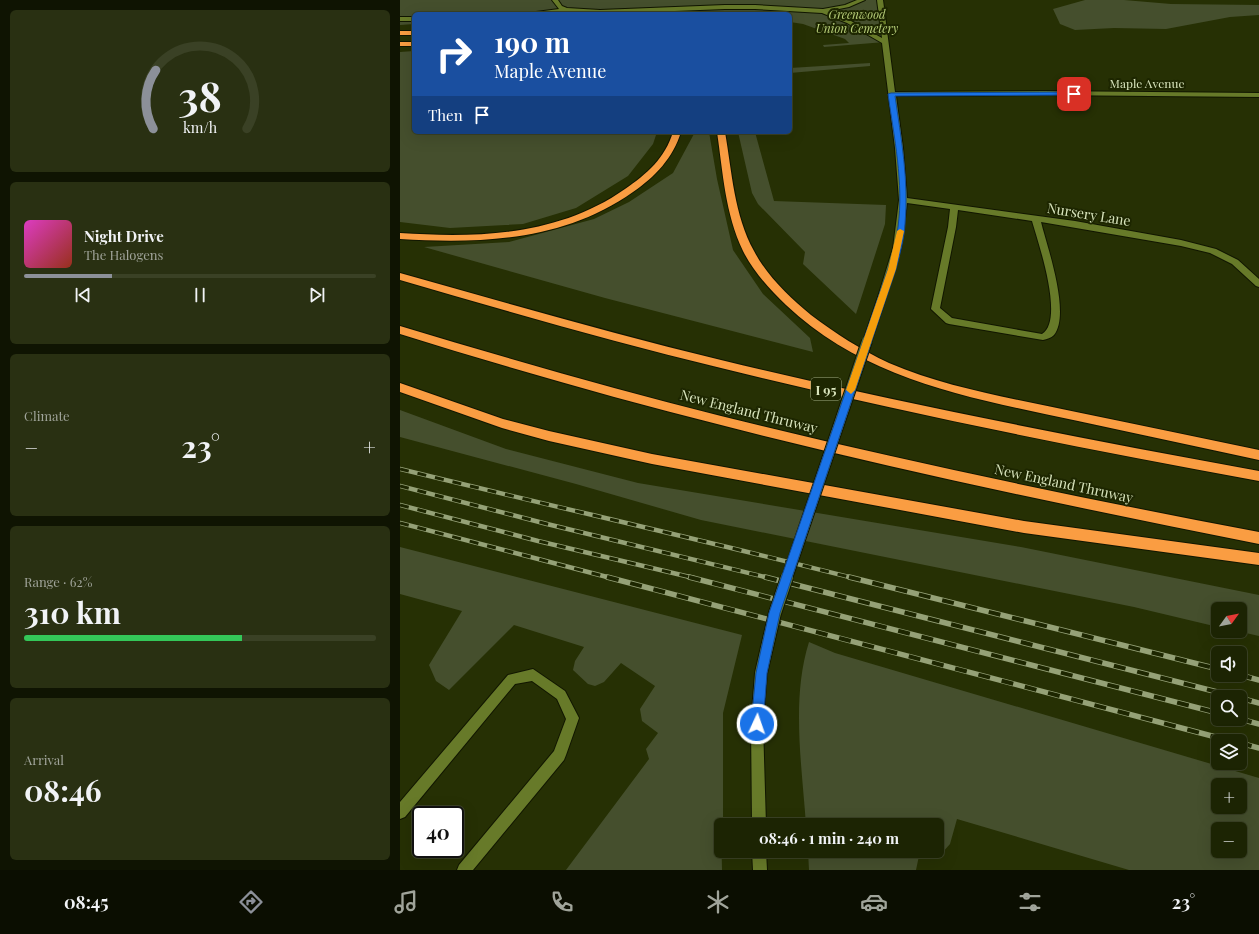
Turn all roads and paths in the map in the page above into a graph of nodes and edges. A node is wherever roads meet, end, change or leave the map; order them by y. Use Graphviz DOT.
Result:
graph roads {
  1 [pos="556,0"];
  2 [pos="862,0"];
  3 [pos="880,0"];
  4 [pos="566,10"];
  5 [pos="822,11"];
  6 [pos="551,12"];
  7 [pos="400,19"];
  8 [pos="412,19"];
  9 [pos="400,33"];
  10 [pos="412,33"];
  11 [pos="885,42"];
  12 [pos="400,44"];
  13 [pos="412,44"];
  14 [pos="891,94"];
  15 [pos="1259,95"];
  16 [pos="676,134"];
  17 [pos="721,134"];
  18 [pos="903,200"];
  19 [pos="954,207"];
  20 [pos="1036,219"];
  21 [pos="400,236"];
  22 [pos="400,276"];
  23 [pos="1259,284"];
  24 [pos="400,330"];
  25 [pos="400,388"];
  26 [pos="1259,455"];
  27 [pos="1259,476"];
  28 [pos="1259,538"];
  29 [pos="1259,559"];
  30 [pos="400,812"];
  31 [pos="759,818"];
  32 [pos="759,858"];
  33 [pos="464,870"];
  34 [pos="760,870"];
  1 -- 4 [label="street"];
  2 -- 5 [label="street"];
  3 -- 11 [label="street"];
  4 -- 5 [label="street"];
  4 -- 6 [label="street"];
  5 -- 11 [label="street"];
  7 -- 8 [label="street"];
  9 -- 10 [label="highway"];
  11 -- 14 [label="street"];
  12 -- 13 [label="highway"];
  14 -- 15 [label="street, Maple Avenue"];
  14 -- 18 [label="street"];
  16 -- 21 [label="highway"];
  17 -- 26 [label="highway"];
  18 -- 19 [label="street, Nursery Lane"];
  18 -- 31 [label="street, bridge"];
  19 -- 20 [label="street, Nursery Lane"];
  19 -- 20 [label="street"];
  20 -- 23 [label="street, Nursery Lane"];
  22 -- 27 [label="highway, I 95"];
  24 -- 28 [label="highway, New England Thruway"];
  25 -- 29 [label="highway"];
  30 -- 33 [label="street"];
  32 -- 34 [label="street"];
}
